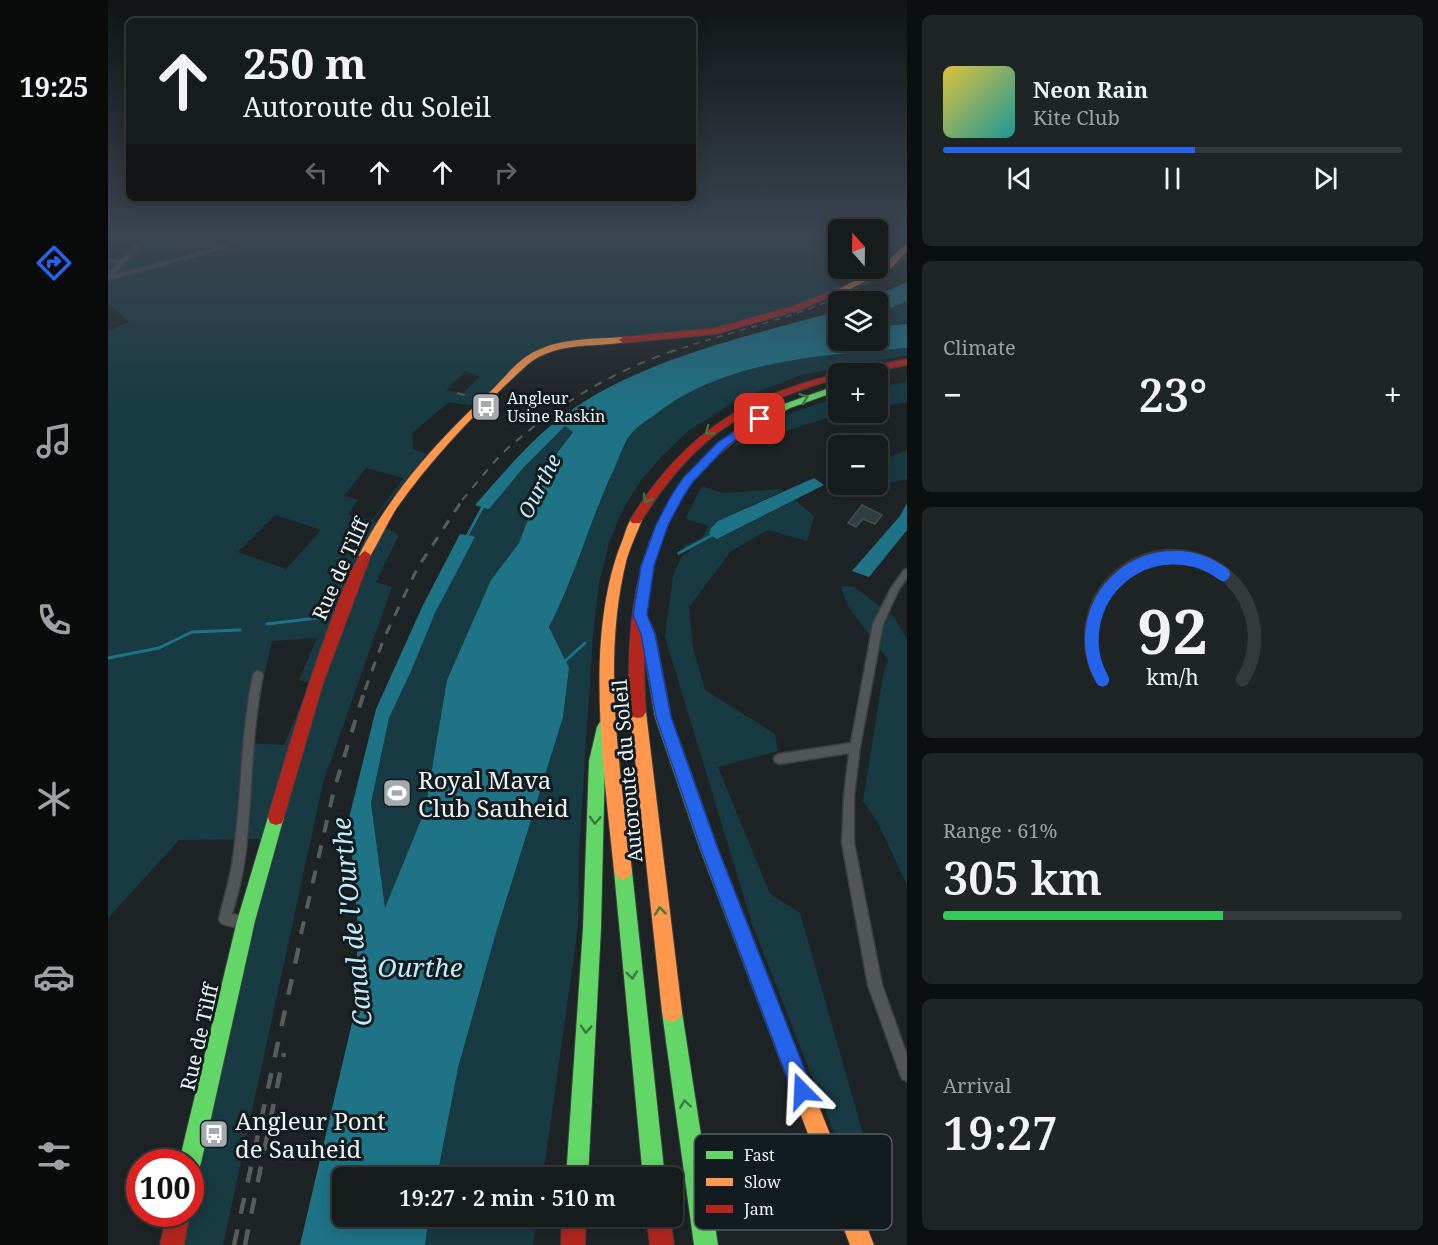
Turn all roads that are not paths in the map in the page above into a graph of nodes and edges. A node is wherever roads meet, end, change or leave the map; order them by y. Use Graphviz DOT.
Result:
graph roads {
  1 [pos="837,293"];
  2 [pos="907,362"];
  3 [pos="888,366"];
  4 [pos="907,373"];
  5 [pos="888,377"];
  6 [pos="828,378"];
  7 [pos="828,391"];
  8 [pos="907,572"];
  9 [pos="640,615"];
  10 [pos="258,675"];
  11 [pos="609,708"];
  12 [pos="855,747"];
  13 [pos="779,759"];
  14 [pos="246,921"];
  15 [pos="907,1074"];
  16 [pos="819,1134"];
  17 [pos="193,1149"];
  18 [pos="694,1162"];
  19 [pos="578,1167"];
  20 [pos="653,1167"];
  21 [pos="176,1227"];
  22 [pos="574,1227"];
  23 [pos="660,1227"];
  24 [pos="704,1230"];
  25 [pos="856,1230"];
  26 [pos="172,1245"];
  27 [pos="573,1245"];
  28 [pos="662,1245"];
  29 [pos="706,1245"];
  30 [pos="862,1245"];
  1 -- 14 [label="main road, Rue de Tilff"];
  2 -- 3 [label="main road"];
  4 -- 5 [label="main road"];
  6 -- 11 [label="main road, Autoroute du Soleil, one-way"];
  9 -- 7 [label="main road, Autoroute du Soleil, one-way"];
  8 -- 12 [label="street"];
  9 -- 16 [label="main road"];
  18 -- 9 [label="main road, Autoroute du Soleil, one-way"];
  10 -- 14 [label="street"];
  11 -- 19 [label="main road, one-way"];
  11 -- 20 [label="main road, Autoroute du Soleil, one-way"];
  12 -- 13 [label="street"];
  12 -- 15 [label="street"];
  14 -- 17 [label="main road, Rue de Tilff"];
  21 -- 26 [label="main road"];
  22 -- 27 [label="main road"];
  23 -- 28 [label="main road"];
  29 -- 24 [label="main road, Autoroute du Soleil, one-way"];
  25 -- 30 [label="main road"];
}
